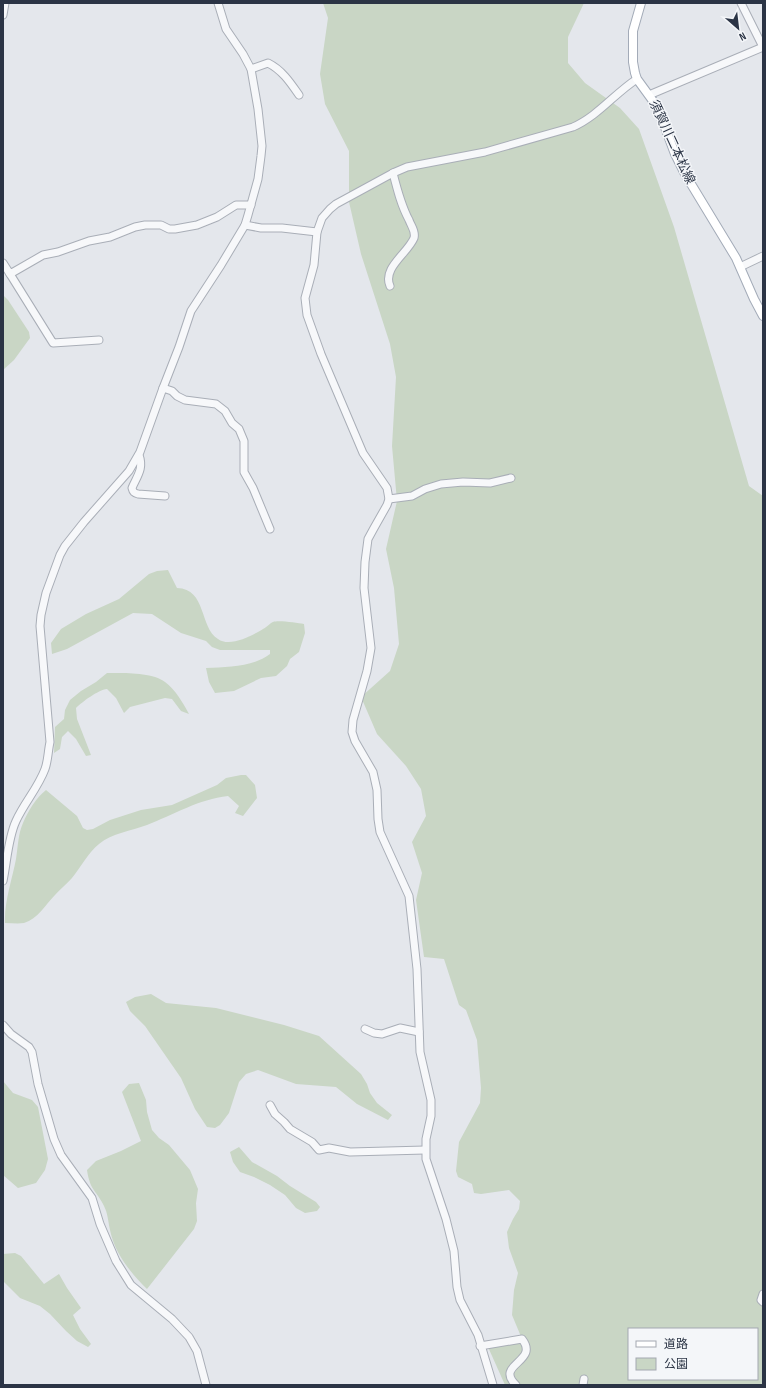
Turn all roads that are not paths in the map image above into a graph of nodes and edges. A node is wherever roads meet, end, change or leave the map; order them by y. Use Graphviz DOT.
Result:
graph roads {
  1 [pos="5,3"];
  2 [pos="218,3"];
  3 [pos="641,3"];
  4 [pos="741,3"];
  5 [pos="3,15"];
  6 [pos="763,47"];
  7 [pos="251,69"];
  8 [pos="638,79"];
  9 [pos="299,95"];
  10 [pos="649,95"];
  11 [pos="393,173"];
  12 [pos="251,205"];
  13 [pos="245,225"];
  14 [pos="317,232"];
  15 [pos="763,256"];
  16 [pos="3,263"];
  17 [pos="740,267"];
  18 [pos="10,274"];
  19 [pos="390,286"];
  20 [pos="763,316"];
  21 [pos="100,340"];
  22 [pos="163,388"];
  23 [pos="139,455"];
  24 [pos="511,478"];
  25 [pos="164,496"];
  26 [pos="389,498"];
  27 [pos="270,529"];
  28 [pos="3,881"];
  29 [pos="3,1025"];
  30 [pos="365,1029"];
  31 [pos="420,1032"];
  32 [pos="270,1105"];
  33 [pos="425,1150"];
  34 [pos="763,1294"];
  35 [pos="763,1302"];
  36 [pos="480,1346"];
  37 [pos="206,1385"];
  38 [pos="493,1385"];
  39 [pos="516,1385"];
  1 -- 5 [label="street"];
  2 -- 7 [label="street"];
  3 -- 8 [label="main road, 須賀川二本松線"];
  4 -- 6 [label="street"];
  6 -- 10 [label="street"];
  7 -- 9 [label="street"];
  7 -- 12 [label="street"];
  8 -- 10 [label="main road, 須賀川二本松線"];
  8 -- 11 [label="street"];
  10 -- 17 [label="main road, 須賀川二本松線"];
  11 -- 14 [label="street"];
  11 -- 19 [label="street"];
  12 -- 13 [label="street"];
  12 -- 18 [label="street"];
  13 -- 14 [label="street"];
  13 -- 22 [label="street"];
  14 -- 26 [label="street"];
  15 -- 17 [label="street"];
  16 -- 18 [label="street"];
  17 -- 20 [label="main road, 須賀川二本松線"];
  18 -- 21 [label="street"];
  22 -- 23 [label="street"];
  22 -- 27 [label="street"];
  23 -- 25 [label="street"];
  23 -- 28 [label="street"];
  24 -- 26 [label="street"];
  26 -- 31 [label="street"];
  29 -- 37 [label="street"];
  30 -- 31 [label="street"];
  31 -- 33 [label="street"];
  32 -- 33 [label="street"];
  33 -- 36 [label="street"];
  34 -- 35 [label="street"];
  36 -- 38 [label="street"];
  36 -- 39 [label="street"];
}
